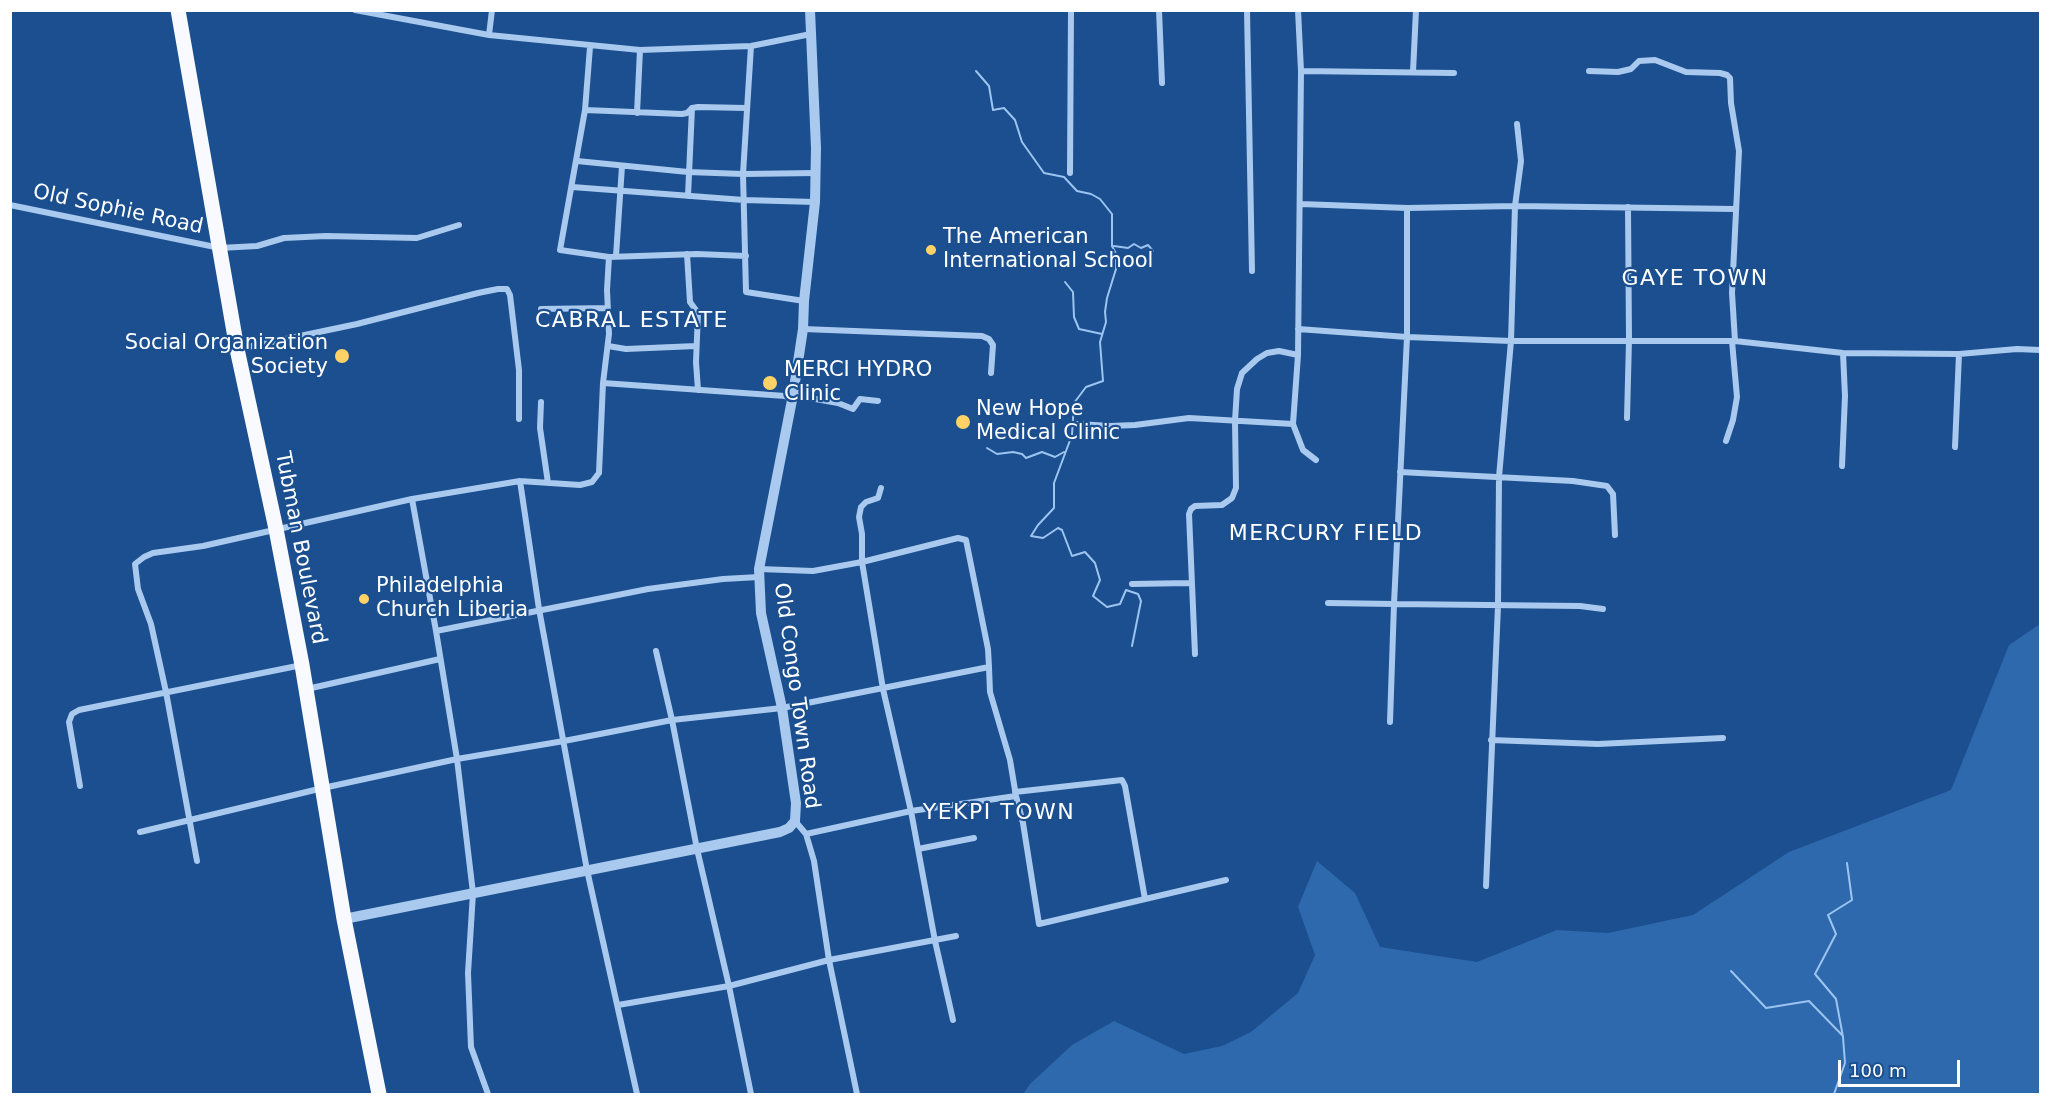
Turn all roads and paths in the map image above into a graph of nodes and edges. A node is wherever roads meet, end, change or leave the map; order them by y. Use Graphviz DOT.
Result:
graph roads {
  1 [pos="178,10"];
  2 [pos="355,10"];
  3 [pos="492,10"];
  4 [pos="810,10"];
  5 [pos="1071,10"];
  6 [pos="1159,10"];
  7 [pos="1247,10"];
  8 [pos="1298,10"];
  9 [pos="1416,10"];
  10 [pos="376,13"];
  11 [pos="811,34"];
  12 [pos="489,35"];
  13 [pos="590,46"];
  14 [pos="751,46"];
  15 [pos="640,50"];
  16 [pos="1301,71"];
  17 [pos="1589,71"];
  18 [pos="1413,72"];
  19 [pos="1454,73"];
  20 [pos="1162,84"];
  21 [pos="692,108"];
  22 [pos="746,108"];
  23 [pos="585,110"];
  24 [pos="637,113"];
  25 [pos="1517,124"];
  26 [pos="577,161"];
  27 [pos="622,166"];
  28 [pos="688,172"];
  29 [pos="816,173"];
  30 [pos="1070,173"];
  31 [pos="743,174"];
  32 [pos="572,187"];
  33 [pos="620,191"];
  34 [pos="688,196"];
  35 [pos="744,200"];
  36 [pos="815,202"];
  37 [pos="1301,204"];
  38 [pos="10,205"];
  39 [pos="1515,206"];
  40 [pos="1628,207"];
  41 [pos="1407,208"];
  42 [pos="1735,209"];
  43 [pos="459,225"];
  44 [pos="219,248"];
  45 [pos="687,254"];
  46 [pos="612,256"];
  47 [pos="746,256"];
  48 [pos="1252,271"];
  49 [pos="804,301"];
  50 [pos="608,308"];
  51 [pos="541,309"];
  52 [pos="803,329"];
  53 [pos="1298,329"];
  54 [pos="1407,337"];
  55 [pos="1511,340"];
  56 [pos="1629,340"];
  57 [pos="1733,341"];
  58 [pos="608,346"];
  59 [pos="696,346"];
  60 [pos="237,349"];
  61 [pos="2040,350"];
  62 [pos="1843,353"];
  63 [pos="1959,354"];
  64 [pos="1298,355"];
  65 [pos="991,373"];
  66 [pos="603,383"];
  67 [pos="698,390"];
  68 [pos="793,398"];
  69 [pos="878,401"];
  70 [pos="541,402"];
  71 [pos="1627,418"];
  72 [pos="519,419"];
  73 [pos="1235,422"];
  74 [pos="1078,424"];
  75 [pos="1293,424"];
  76 [pos="1726,441"];
  77 [pos="1955,447"];
  78 [pos="1316,460"];
  79 [pos="1842,466"];
  80 [pos="1400,472"];
  81 [pos="1499,477"];
  82 [pos="520,481"];
  83 [pos="548,483"];
  84 [pos="881,488"];
  85 [pos="412,500"];
  86 [pos="276,529"];
  87 [pos="1615,535"];
  88 [pos="862,562"];
  89 [pos="759,573"];
  90 [pos="1190,583"];
  91 [pos="1132,584"];
  92 [pos="1328,603"];
  93 [pos="1394,604"];
  94 [pos="1498,606"];
  95 [pos="540,609"];
  96 [pos="1603,609"];
  97 [pos="436,631"];
  98 [pos="656,651"];
  99 [pos="1195,654"];
  100 [pos="440,659"];
  101 [pos="302,665"];
  102 [pos="989,667"];
  103 [pos="306,689"];
  104 [pos="883,689"];
  105 [pos="166,692"];
  106 [pos="782,708"];
  107 [pos="672,720"];
  108 [pos="1390,722"];
  109 [pos="1723,738"];
  110 [pos="1491,740"];
  111 [pos="564,741"];
  112 [pos="457,759"];
  113 [pos="80,786"];
  114 [pos="323,788"];
  115 [pos="1016,794"];
  116 [pos="911,812"];
  117 [pos="190,821"];
  118 [pos="795,821"];
  119 [pos="140,832"];
  120 [pos="806,834"];
  121 [pos="974,838"];
  122 [pos="697,849"];
  123 [pos="918,849"];
  124 [pos="197,861"];
  125 [pos="587,870"];
  126 [pos="1226,880"];
  127 [pos="1486,886"];
  128 [pos="473,892"];
  129 [pos="1145,899"];
  130 [pos="344,920"];
  131 [pos="956,936"];
  132 [pos="935,941"];
  133 [pos="829,960"];
  134 [pos="729,986"];
  135 [pos="618,1005"];
  136 [pos="953,1020"];
  137 [pos="379,1095"];
  138 [pos="488,1095"];
  139 [pos="637,1095"];
  140 [pos="751,1095"];
  141 [pos="857,1095"];
  1 -- 44 [label="highway, Tubman Boulevard"];
  2 -- 10 [label="street"];
  3 -- 12 [label="street"];
  4 -- 11 [label="street, Old Congo Town Road"];
  5 -- 30 [label="street"];
  6 -- 20 [label="street"];
  7 -- 48 [label="street"];
  8 -- 16 [label="street"];
  9 -- 18 [label="street"];
  10 -- 12 [label="street"];
  11 -- 14 [label="street"];
  11 -- 29 [label="street, Old Congo Town Road"];
  12 -- 13 [label="street"];
  13 -- 15 [label="street"];
  13 -- 23 [label="street"];
  14 -- 15 [label="street"];
  14 -- 22 [label="street"];
  15 -- 24 [label="street"];
  16 -- 18 [label="street"];
  16 -- 37 [label="street"];
  17 -- 42 [label="street"];
  18 -- 19 [label="street"];
  21 -- 22 [label="street"];
  21 -- 24 [label="street"];
  21 -- 28 [label="street"];
  22 -- 31 [label="street"];
  23 -- 24 [label="street"];
  23 -- 26 [label="street"];
  25 -- 39 [label="street"];
  26 -- 27 [label="street"];
  26 -- 32 [label="street"];
  27 -- 28 [label="street"];
  27 -- 33 [label="street"];
  28 -- 31 [label="street"];
  28 -- 34 [label="street"];
  29 -- 31 [label="street"];
  29 -- 36 [label="street, Old Congo Town Road"];
  31 -- 35 [label="street"];
  32 -- 33 [label="street"];
  32 -- 46 [label="street"];
  33 -- 34 [label="street"];
  33 -- 46 [label="street"];
  34 -- 35 [label="street"];
  35 -- 36 [label="street"];
  35 -- 47 [label="street"];
  36 -- 49 [label="street, Old Congo Town Road"];
  37 -- 41 [label="street"];
  37 -- 53 [label="street"];
  38 -- 44 [label="street, Old Sophie Road"];
  39 -- 40 [label="street"];
  39 -- 41 [label="street"];
  39 -- 55 [label="street"];
  40 -- 42 [label="street"];
  40 -- 56 [label="street"];
  41 -- 54 [label="street"];
  42 -- 57 [label="street"];
  43 -- 44 [label="street, Old Sophie Road"];
  44 -- 60 [label="highway, Tubman Boulevard"];
  45 -- 46 [label="street"];
  45 -- 47 [label="street"];
  45 -- 59 [label="street"];
  46 -- 50 [label="street"];
  47 -- 49 [label="street"];
  49 -- 52 [label="street, Old Congo Town Road"];
  50 -- 51 [label="street"];
  50 -- 58 [label="street"];
  52 -- 65 [label="street"];
  52 -- 68 [label="street, Old Congo Town Road"];
  53 -- 54 [label="street"];
  53 -- 64 [label="street"];
  54 -- 55 [label="street"];
  54 -- 80 [label="street"];
  55 -- 56 [label="street"];
  55 -- 81 [label="street"];
  56 -- 57 [label="street"];
  56 -- 71 [label="street"];
  57 -- 62 [label="street"];
  57 -- 76 [label="street"];
  58 -- 59 [label="street"];
  58 -- 66 [label="street"];
  59 -- 67 [label="street"];
  60 -- 72 [label="street"];
  60 -- 86 [label="highway, Tubman Boulevard"];
  61 -- 63 [label="street"];
  62 -- 63 [label="street"];
  62 -- 79 [label="street"];
  63 -- 77 [label="street"];
  64 -- 73 [label="street"];
  64 -- 75 [label="street"];
  66 -- 67 [label="street"];
  66 -- 83 [label="street"];
  67 -- 68 [label="street"];
  68 -- 69 [label="street"];
  68 -- 89 [label="street, Old Congo Town Road"];
  70 -- 83 [label="street"];
  73 -- 74 [label="street"];
  73 -- 75 [label="street"];
  73 -- 90 [label="street"];
  75 -- 78 [label="street"];
  80 -- 81 [label="street"];
  80 -- 93 [label="street"];
  81 -- 87 [label="street"];
  81 -- 94 [label="street"];
  82 -- 83 [label="street"];
  82 -- 85 [label="street"];
  82 -- 95 [label="street"];
  84 -- 88 [label="street"];
  85 -- 86 [label="street"];
  85 -- 97 [label="street"];
  86 -- 101 [label="highway, Tubman Boulevard"];
  86 -- 105 [label="street"];
  88 -- 89 [label="street"];
  88 -- 102 [label="street"];
  88 -- 104 [label="street"];
  89 -- 95 [label="street"];
  89 -- 106 [label="street, Old Congo Town Road"];
  90 -- 91 [label="street"];
  90 -- 99 [label="street"];
  92 -- 93 [label="street"];
  93 -- 94 [label="street"];
  93 -- 108 [label="street"];
  94 -- 96 [label="street"];
  94 -- 110 [label="street"];
  95 -- 97 [label="street"];
  95 -- 111 [label="street"];
  97 -- 100 [label="street"];
  98 -- 107 [label="street"];
  100 -- 103 [label="street"];
  100 -- 112 [label="street"];
  101 -- 103 [label="highway, Tubman Boulevard"];
  101 -- 105 [label="street"];
  102 -- 104 [label="street"];
  102 -- 115 [label="street"];
  103 -- 114 [label="highway, Tubman Boulevard"];
  104 -- 106 [label="street"];
  104 -- 116 [label="street"];
  105 -- 113 [label="street"];
  105 -- 117 [label="street"];
  106 -- 107 [label="street"];
  106 -- 118 [label="street, Old Congo Town Road"];
  107 -- 111 [label="street"];
  107 -- 122 [label="street"];
  109 -- 110 [label="street"];
  110 -- 127 [label="street"];
  111 -- 112 [label="street"];
  111 -- 125 [label="street"];
  112 -- 114 [label="street"];
  112 -- 128 [label="street"];
  114 -- 117 [label="street"];
  114 -- 130 [label="highway, Tubman Boulevard"];
  115 -- 116 [label="street"];
  115 -- 129 [label="street"];
  115 -- 129 [label="street"];
  116 -- 120 [label="street"];
  116 -- 123 [label="street"];
  117 -- 119 [label="street"];
  117 -- 124 [label="street"];
  118 -- 120 [label="street"];
  118 -- 122 [label="street, Old Congo Town Road"];
  120 -- 133 [label="street"];
  121 -- 123 [label="street"];
  122 -- 125 [label="street, Old Congo Town Road"];
  122 -- 134 [label="street"];
  123 -- 132 [label="street"];
  125 -- 128 [label="street, Old Congo Town Road"];
  125 -- 135 [label="street"];
  126 -- 129 [label="street"];
  128 -- 130 [label="street, Old Congo Town Road"];
  128 -- 138 [label="street"];
  130 -- 137 [label="highway, Tubman Boulevard"];
  131 -- 132 [label="street"];
  132 -- 133 [label="street"];
  132 -- 136 [label="street"];
  133 -- 134 [label="street"];
  133 -- 141 [label="street"];
  134 -- 135 [label="street"];
  134 -- 140 [label="street"];
  135 -- 139 [label="street"];
}
